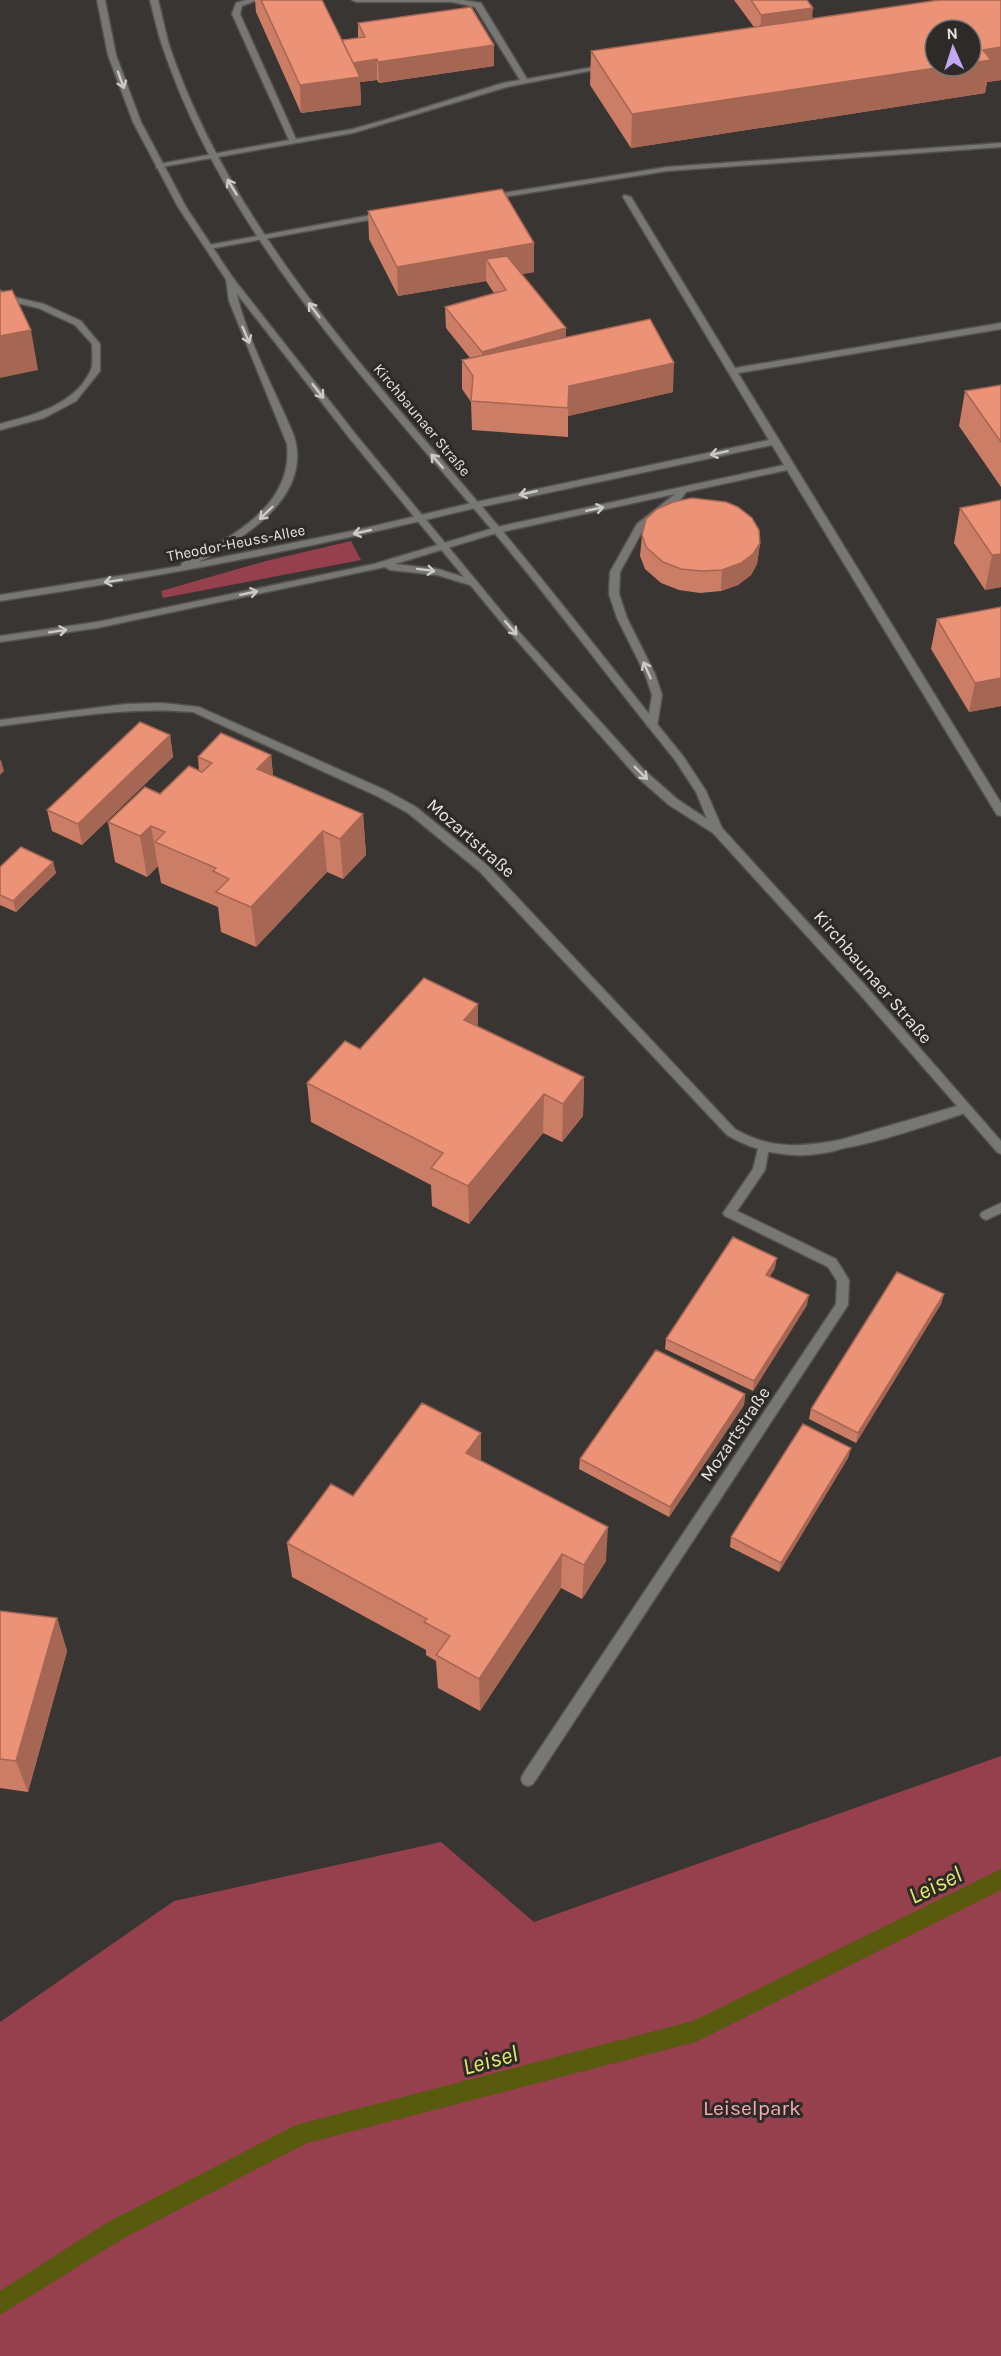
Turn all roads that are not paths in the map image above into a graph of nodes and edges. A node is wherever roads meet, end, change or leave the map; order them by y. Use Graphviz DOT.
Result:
graph roads {
  1 [pos="101,0"];
  2 [pos="154,0"];
  3 [pos="253,0"];
  4 [pos="356,0"];
  5 [pos="452,0"];
  6 [pos="614,65"];
  7 [pos="524,81"];
  8 [pos="293,141"];
  9 [pos="1001,145"];
  10 [pos="214,156"];
  11 [pos="159,166"];
  12 [pos="627,197"];
  13 [pos="484,198"];
  14 [pos="392,213"];
  15 [pos="262,237"];
  16 [pos="209,247"];
  17 [pos="230,279"];
  18 [pos="0,293"];
  19 [pos="1001,326"];
  20 [pos="733,371"];
  21 [pos="0,427"];
  22 [pos="776,441"];
  23 [pos="790,466"];
  24 [pos="682,490"];
  25 [pos="476,505"];
  26 [pos="419,519"];
  27 [pos="497,530"];
  28 [pos="443,547"];
  29 [pos="376,567"];
  30 [pos="171,572"];
  31 [pos="473,583"];
  32 [pos="0,598"];
  33 [pos="0,639"];
  34 [pos="0,723"];
  35 [pos="652,726"];
  36 [pos="1001,812"];
  37 [pos="717,830"];
  38 [pos="964,1109"];
  39 [pos="763,1148"];
  40 [pos="1001,1149"];
  41 [pos="1001,1208"];
  42 [pos="986,1215"];
  43 [pos="528,1779"];
  1 -- 11 [label="street, Kirchbaunaer Straße, one-way"];
  2 -- 10 [label="street, Kirchbaunaer Straße"];
  3 -- 8 [label="street"];
  4 -- 5 [label="street"];
  5 -- 7 [label="street"];
  6 -- 7 [label="street"];
  7 -- 8 [label="street"];
  8 -- 10 [label="street"];
  9 -- 13 [label="street"];
  10 -- 11 [label="street"];
  15 -- 10 [label="street, Kirchbaunaer Straße, one-way"];
  11 -- 16 [label="street, Kirchbaunaer Straße"];
  12 -- 20 [label="street"];
  14 -- 15 [label="street"];
  15 -- 16 [label="street"];
  25 -- 15 [label="street, Kirchbaunaer Straße, one-way"];
  16 -- 17 [label="street, Kirchbaunaer Straße"];
  17 -- 26 [label="street, Kirchbaunaer Straße, one-way"];
  17 -- 30 [label="street, Kirchbaunaer Straße, one-way"];
  18 -- 21 [label="street"];
  19 -- 20 [label="street"];
  20 -- 22 [label="street"];
  22 -- 23 [label="street"];
  22 -- 25 [label="street, Theodor-Heuss-Allee, one-way"];
  23 -- 24 [label="street"];
  23 -- 36 [label="street"];
  27 -- 24 [label="street, one-way"];
  35 -- 24 [label="street, one-way"];
  25 -- 26 [label="street, Theodor-Heuss-Allee"];
  25 -- 27 [label="street, Kirchbaunaer Straße"];
  26 -- 28 [label="street, Kirchbaunaer Straße"];
  26 -- 30 [label="street, Theodor-Heuss-Allee, one-way"];
  27 -- 28 [label="street"];
  27 -- 35 [label="street, Kirchbaunaer Straße"];
  28 -- 29 [label="street"];
  28 -- 31 [label="street, Kirchbaunaer Straße"];
  29 -- 31 [label="street, one-way"];
  33 -- 29 [label="street, one-way"];
  30 -- 32 [label="street, Theodor-Heuss-Allee, one-way"];
  31 -- 37 [label="street, Kirchbaunaer Straße, one-way"];
  34 -- 39 [label="street, Mozartstraße"];
  35 -- 37 [label="street, Kirchbaunaer Straße"];
  37 -- 38 [label="street, Kirchbaunaer Straße"];
  38 -- 39 [label="street, Mozartstraße"];
  38 -- 40 [label="street, Kirchbaunaer Straße"];
  39 -- 43 [label="street, Mozartstraße"];
  41 -- 42 [label="street"];
}
